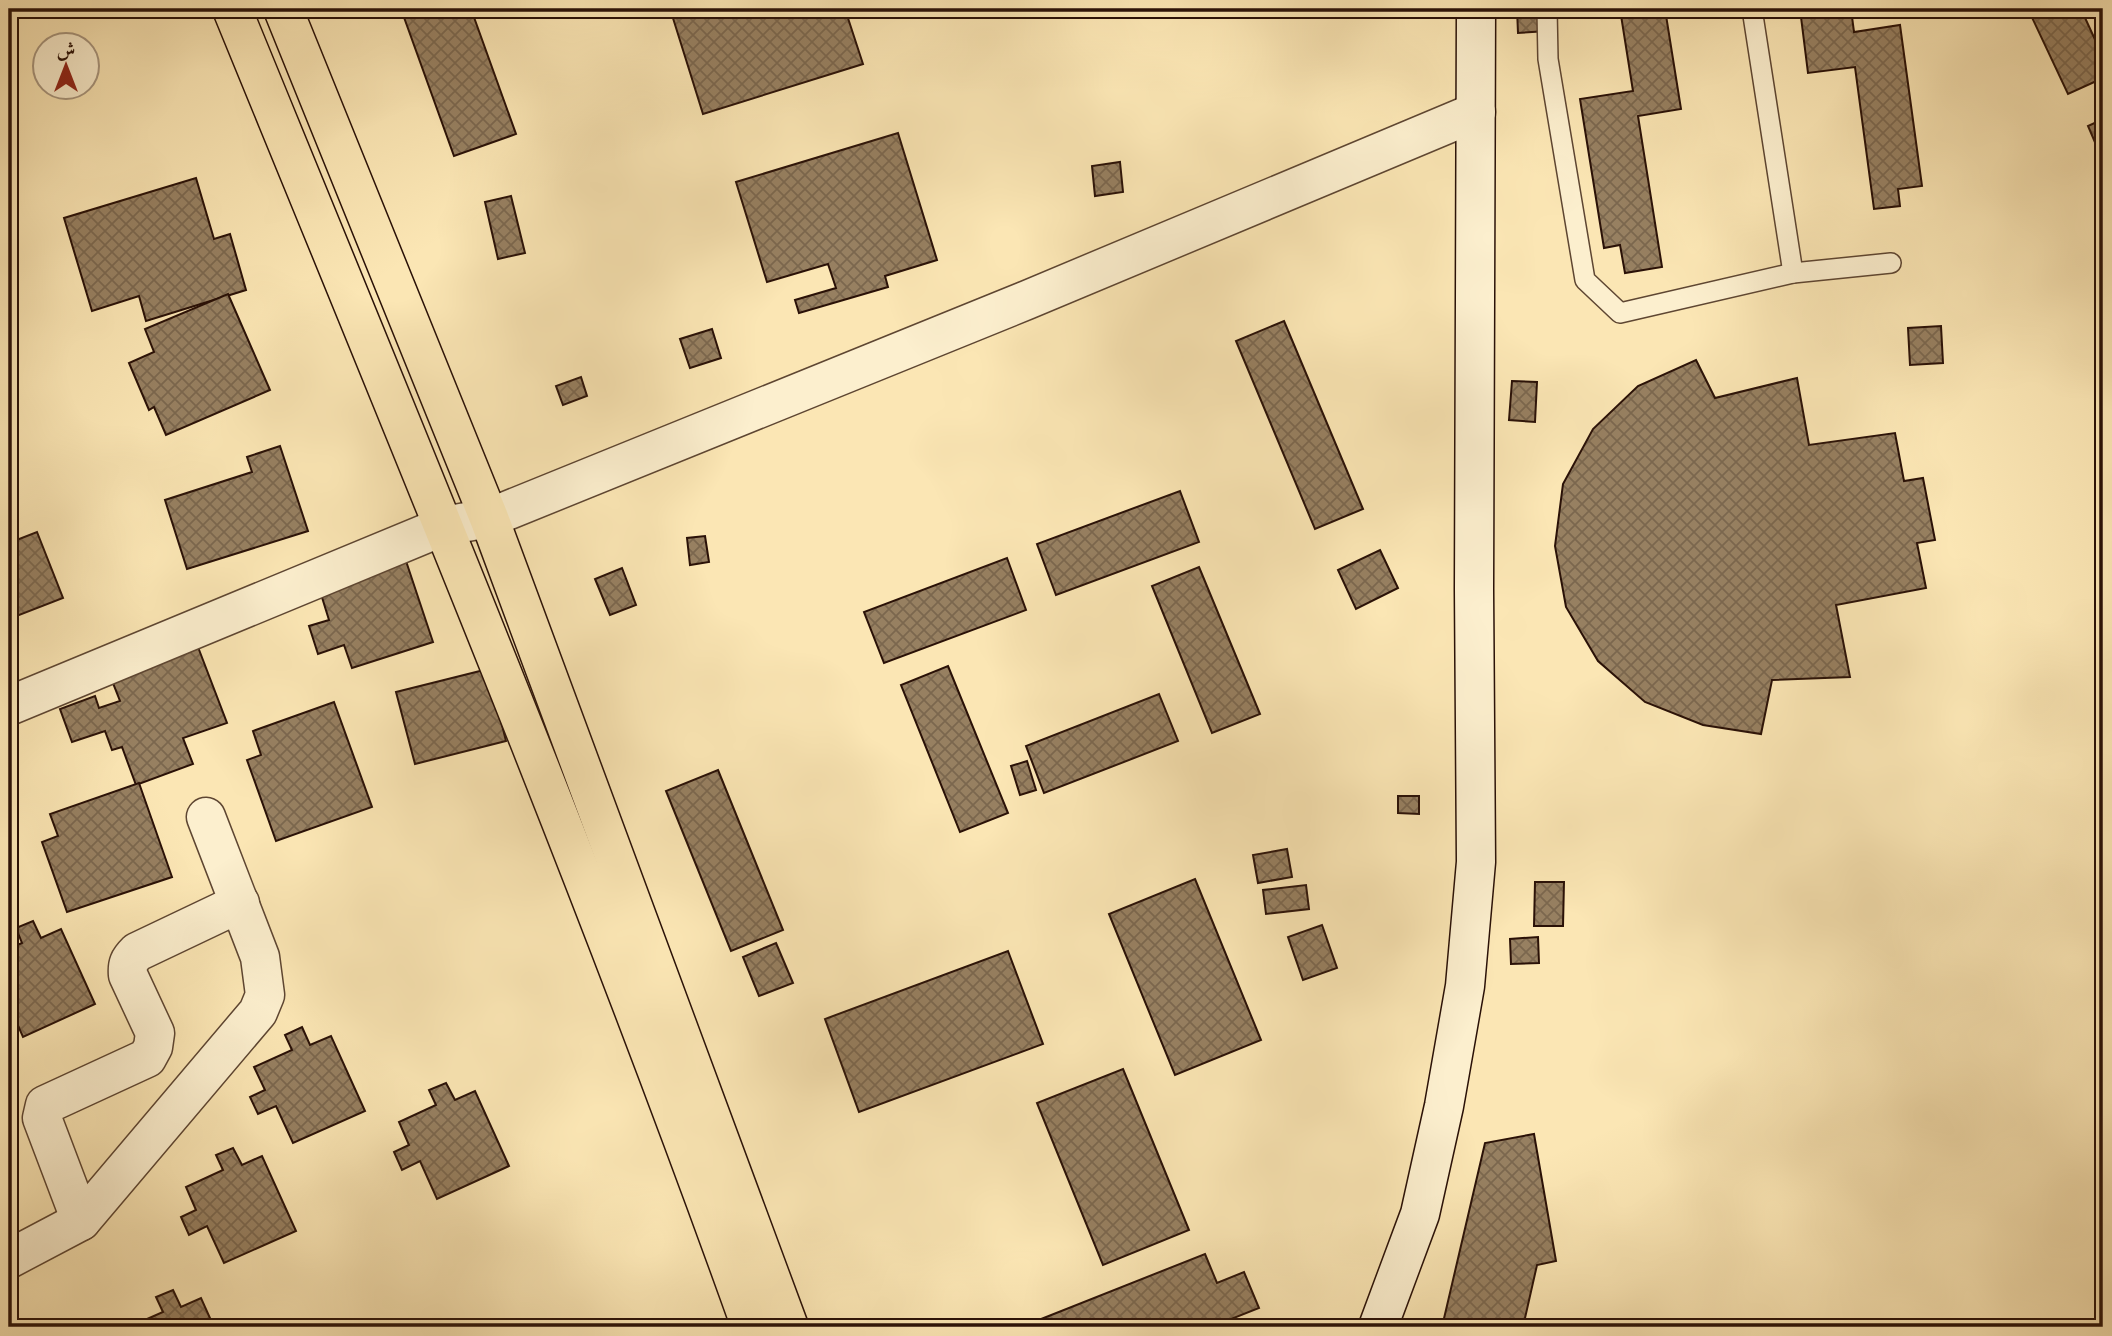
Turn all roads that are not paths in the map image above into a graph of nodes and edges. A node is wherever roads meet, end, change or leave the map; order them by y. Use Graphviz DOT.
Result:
graph roads {
  1 [pos="232,9"];
  2 [pos="283,9"];
  3 [pos="1476,9"];
  4 [pos="1547,9"];
  5 [pos="1752,9"];
  6 [pos="1476,112"];
  7 [pos="1891,263"];
  8 [pos="1793,273"];
  9 [pos="489,518"];
  10 [pos="444,526"];
  11 [pos="9,706"];
  12 [pos="206,817"];
  13 [pos="240,903"];
  14 [pos="81,1221"];
  15 [pos="9,1259"];
  16 [pos="751,1327"];
  17 [pos="789,1327"];
  18 [pos="1378,1327"];
  1 -- 10 [label="main road"];
  2 -- 9 [label="main road"];
  3 -- 6 [label="street"];
  4 -- 8 [label="lane"];
  5 -- 8 [label="lane"];
  6 -- 9 [label="street"];
  6 -- 18 [label="street"];
  7 -- 8 [label="lane"];
  9 -- 10 [label="street"];
  9 -- 17 [label="main road"];
  10 -- 11 [label="street"];
  10 -- 16 [label="main road"];
  12 -- 13 [label="street"];
  13 -- 14 [label="street"];
  13 -- 14 [label="street"];
  14 -- 15 [label="street"];
}
